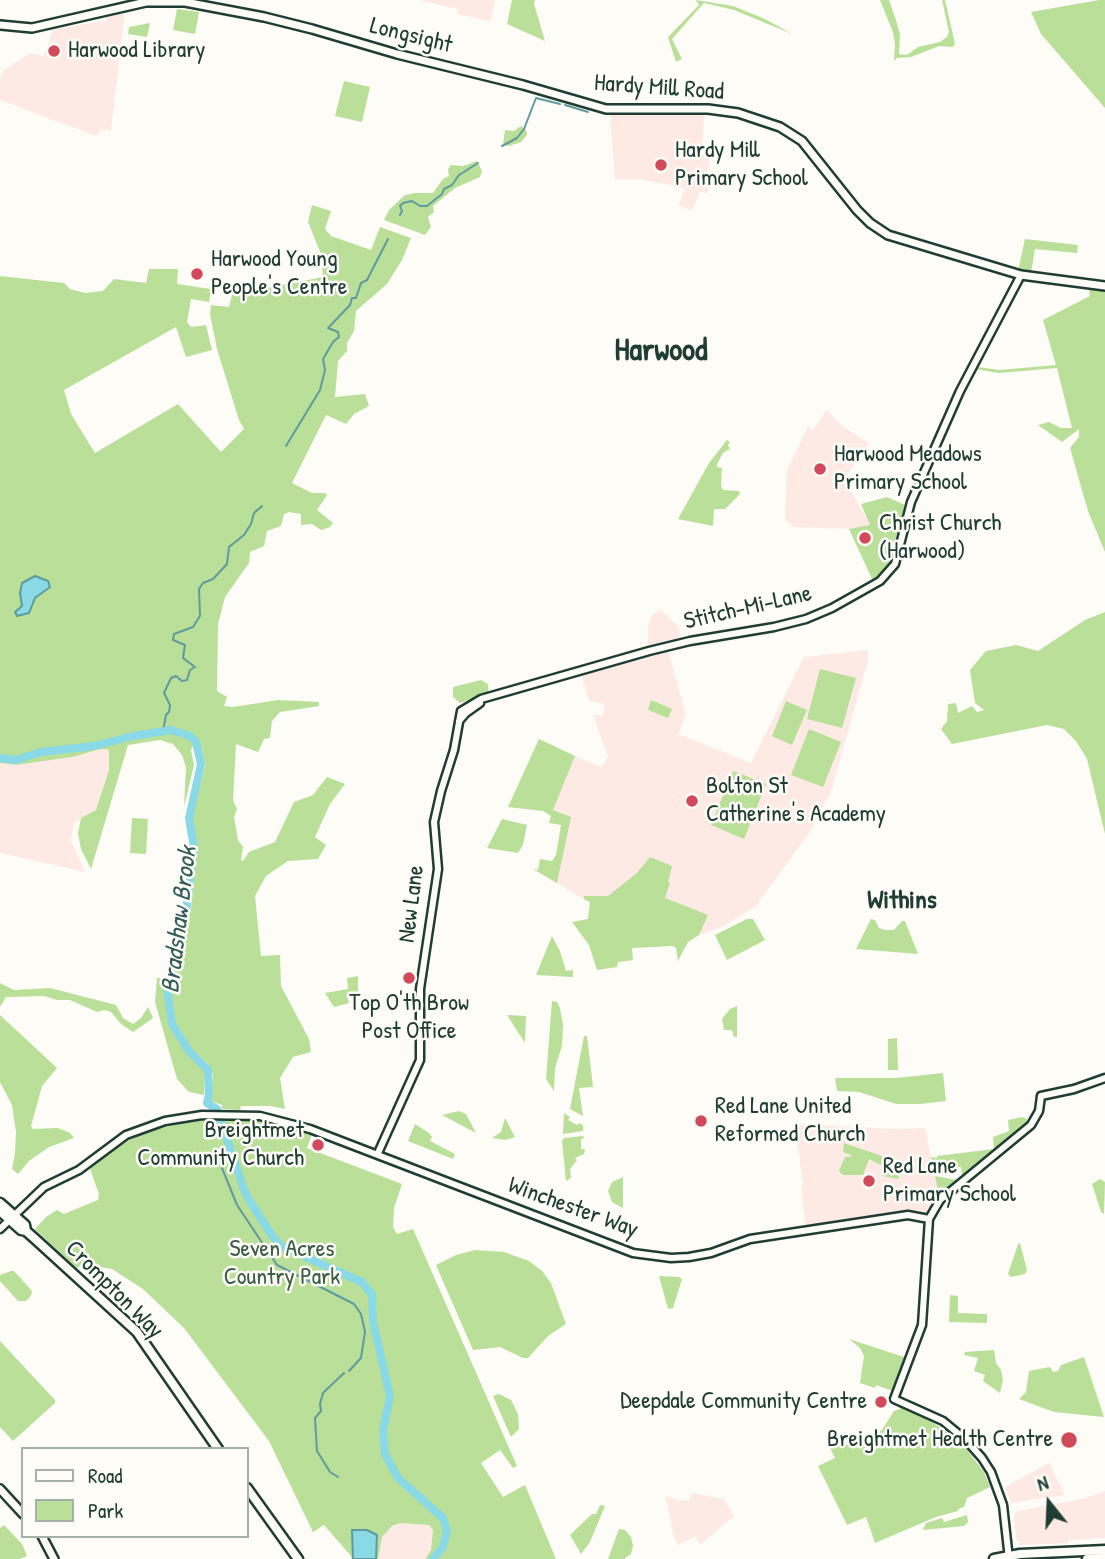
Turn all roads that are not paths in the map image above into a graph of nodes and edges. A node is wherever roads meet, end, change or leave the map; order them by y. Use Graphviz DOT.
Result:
graph roads {
  1 [pos="114,0"];
  2 [pos="112,9"];
  3 [pos="0,25"];
  4 [pos="494,77"];
  5 [pos="1021,275"];
  6 [pos="1105,286"];
  7 [pos="458,722"];
  8 [pos="1105,1078"];
  9 [pos="378,1153"];
  10 [pos="0,1203"];
  11 [pos="0,1211"];
  12 [pos="12,1218"];
  13 [pos="929,1219"];
  14 [pos="0,1229"];
  15 [pos="217,1447"];
  16 [pos="0,1489"];
  17 [pos="248,1489"];
  18 [pos="21,1512"];
  19 [pos="1007,1530"];
  20 [pos="43,1538"];
  21 [pos="1105,1550"];
  22 [pos="1020,1554"];
  23 [pos="1007,1558"];
  24 [pos="1105,1558"];
  25 [pos="54,1559"];
  26 [pos="298,1559"];
  27 [pos="994,1559"];
  28 [pos="1087,1559"];
  1 -- 2 [label="street"];
  2 -- 3 [label="main road, Longsight"];
  2 -- 4 [label="main road, Longsight"];
  4 -- 5 [label="main road, Hardy Mill Road"];
  5 -- 6 [label="main road, Hardy Mill Road"];
  5 -- 7 [label="street, Stitch-Mi-Lane"];
  7 -- 9 [label="street, New Lane"];
  8 -- 13 [label="street"];
  9 -- 12 [label="street, Winchester Way"];
  9 -- 13 [label="street, Winchester Way"];
  10 -- 12 [label="highway, Crompton Way"];
  11 -- 12 [label="highway, Crompton Way"];
  12 -- 14 [label="street, Winchester Way"];
  12 -- 15 [label="highway, Crompton Way"];
  13 -- 19 [label="street"];
  16 -- 18 [label="main road"];
  17 -- 26 [label="highway"];
  19 -- 22 [label="street"];
  19 -- 23 [label="street"];
  20 -- 25 [label="main road"];
  21 -- 22 [label="highway"];
  22 -- 23 [label="highway"];
  23 -- 27 [label="highway"];
  24 -- 28 [label="highway"];
}
